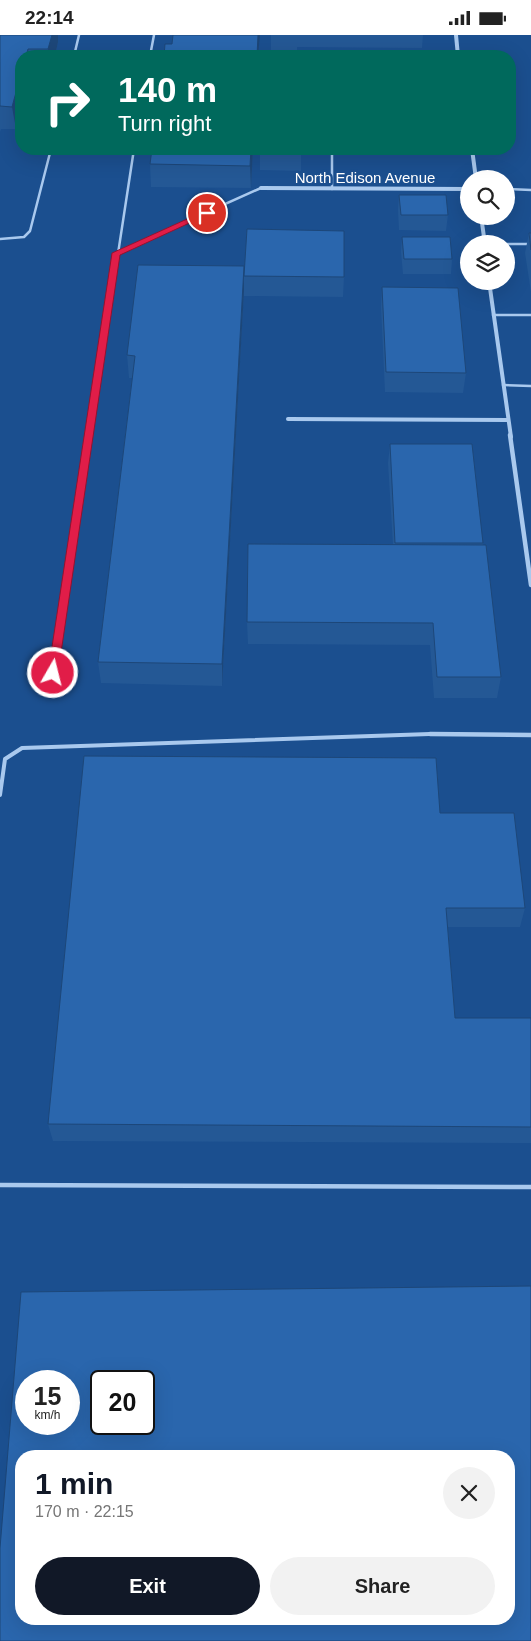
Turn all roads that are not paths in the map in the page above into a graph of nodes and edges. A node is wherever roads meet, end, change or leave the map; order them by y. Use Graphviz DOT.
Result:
graph roads {
  1 [pos="79,35"];
  2 [pos="154,35"];
  3 [pos="456,35"];
  4 [pos="75,50"];
  5 [pos="151,50"];
  6 [pos="457,50"];
  7 [pos="49,155"];
  8 [pos="133,155"];
  9 [pos="332,155"];
  10 [pos="473,155"];
  11 [pos="475,170"];
  12 [pos="261,188"];
  13 [pos="332,189"];
  14 [pos="460,189"];
  15 [pos="515,189"];
  16 [pos="531,190"];
  17 [pos="0,239"];
  18 [pos="515,244"];
  19 [pos="531,244"];
  20 [pos="116,253"];
  21 [pos="490,290"];
  22 [pos="493,315"];
  23 [pos="531,315"];
  24 [pos="503,385"];
  25 [pos="531,385"];
  26 [pos="288,419"];
  27 [pos="508,420"];
  28 [pos="530,563"];
  29 [pos="531,585"];
  30 [pos="53,673"];
  31 [pos="430,734"];
  32 [pos="531,735"];
  33 [pos="0,795"];
  34 [pos="0,1185"];
  35 [pos="531,1187"];
  1 -- 4 [label="lane"];
  2 -- 5 [label="lane"];
  3 -- 6 [label="street"];
  7 -- 17 [label="lane"];
  8 -- 20 [label="lane"];
  9 -- 13 [label="lane"];
  10 -- 11 [label="street"];
  12 -- 13 [label="street, North Edison Avenue"];
  12 -- 20 [label="lane"];
  13 -- 14 [label="street, North Edison Avenue"];
  15 -- 16 [label="lane"];
  18 -- 19 [label="lane"];
  20 -- 30 [label="lane"];
  21 -- 22 [label="street"];
  22 -- 23 [label="lane"];
  22 -- 24 [label="street"];
  24 -- 25 [label="lane"];
  24 -- 27 [label="street"];
  26 -- 27 [label="street"];
  27 -- 28 [label="street"];
  28 -- 29 [label="street"];
  31 -- 32 [label="street"];
  31 -- 33 [label="lane"];
  34 -- 35 [label="lane"];
}
